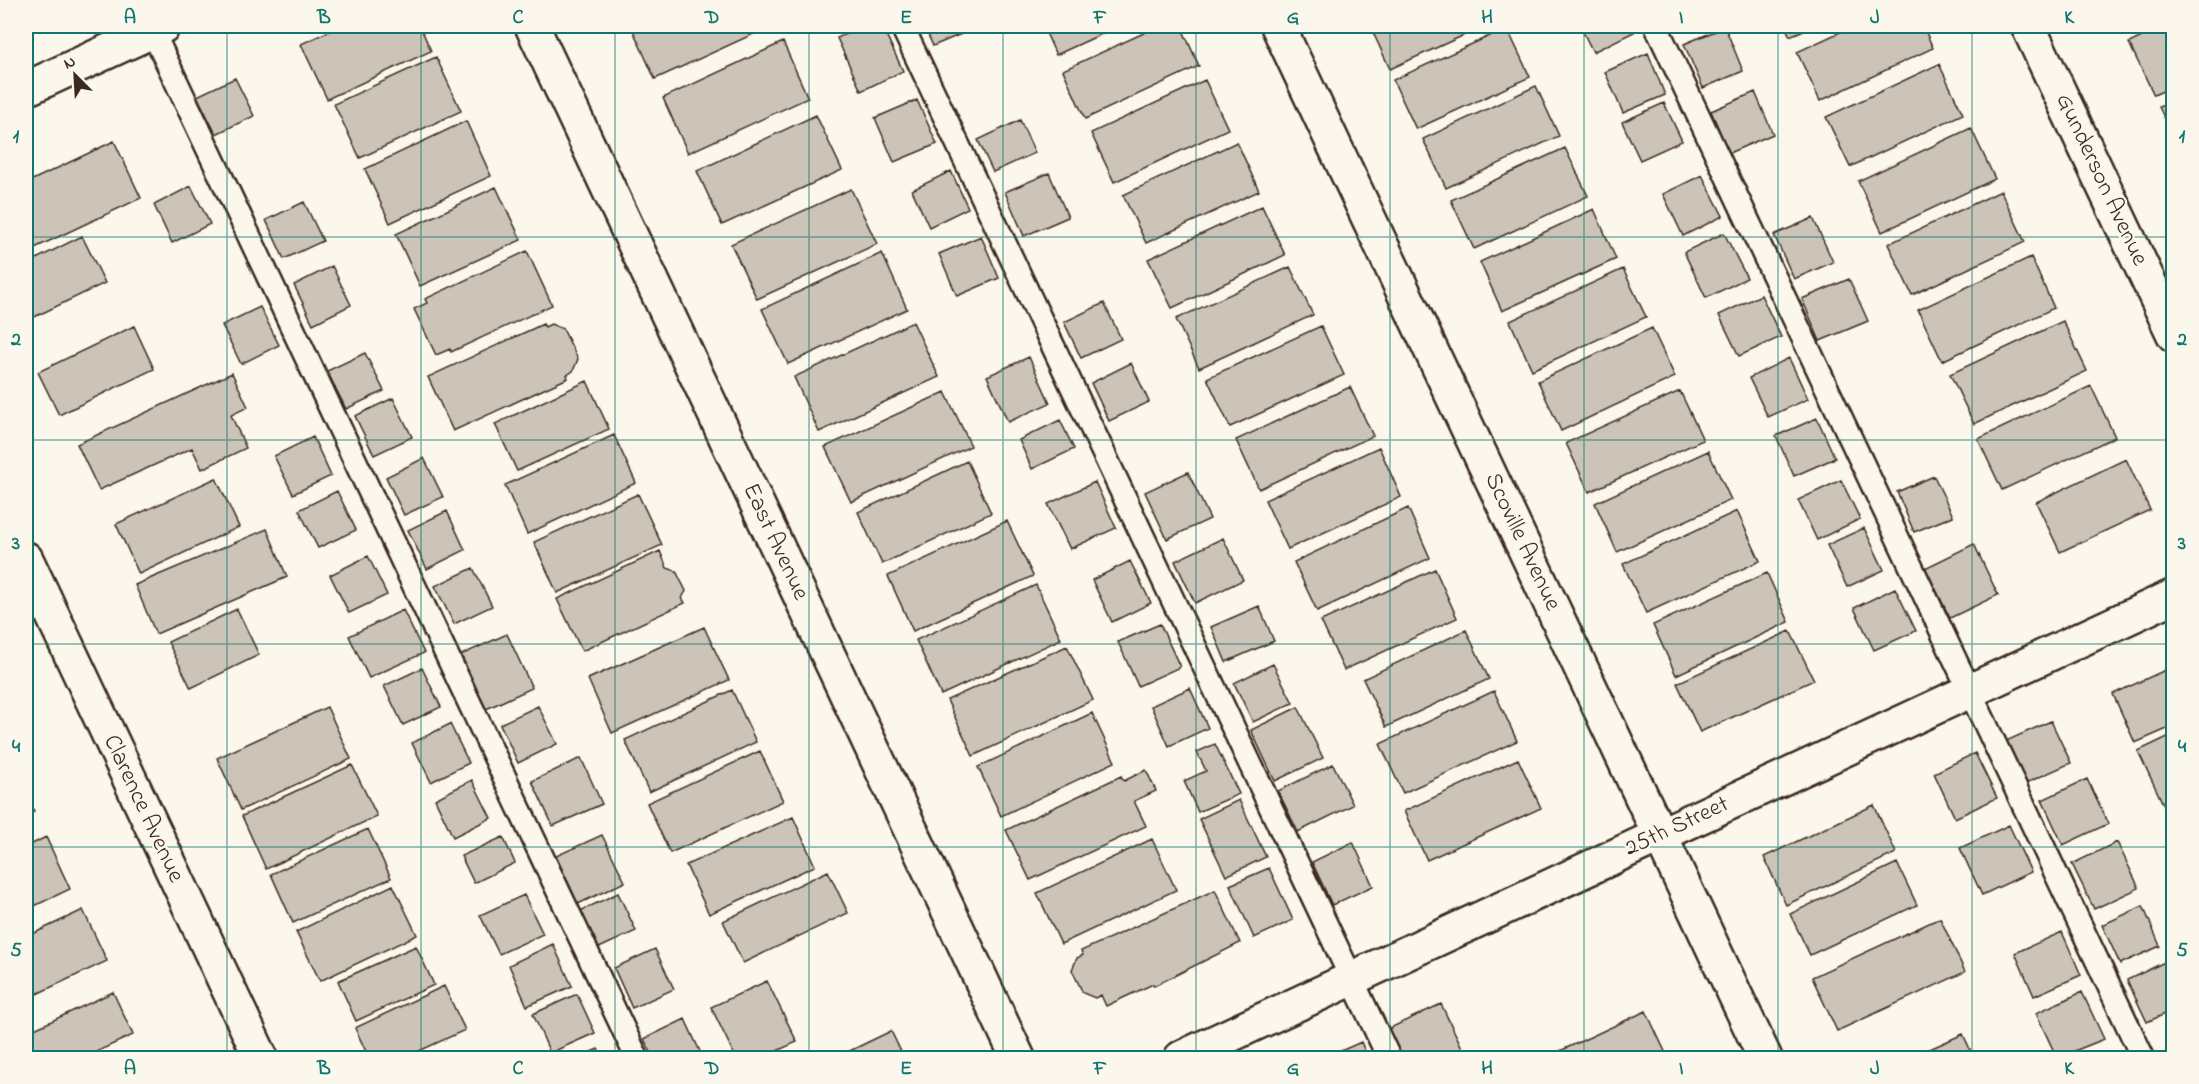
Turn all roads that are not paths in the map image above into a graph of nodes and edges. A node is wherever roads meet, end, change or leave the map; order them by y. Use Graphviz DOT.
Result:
graph roads {
  1 [pos="532,26"];
  2 [pos="902,26"];
  3 [pos="1278,26"];
  4 [pos="1656,26"];
  5 [pos="2028,26"];
  6 [pos="155,27"];
  7 [pos="26,89"];
  8 [pos="2174,335"];
  9 [pos="26,559"];
  10 [pos="2174,596"];
  11 [pos="1969,691"];
  12 [pos="1660,835"];
  13 [pos="1351,979"];
  14 [pos="261,1059"];
  15 [pos="637,1059"];
  16 [pos="1018,1059"];
  17 [pos="1181,1059"];
  18 [pos="1389,1059"];
  19 [pos="1765,1059"];
  20 [pos="2143,1059"];
  1 -- 16 [label="street, East Avenue"];
  2 -- 13 [label="lane"];
  3 -- 12 [label="street, Scoville Avenue"];
  4 -- 11 [label="lane"];
  5 -- 8 [label="street, Gunderson Avenue"];
  6 -- 7 [label="street"];
  6 -- 15 [label="lane"];
  9 -- 14 [label="street, Clarence Avenue"];
  10 -- 11 [label="street, 25th Street"];
  11 -- 12 [label="street, 25th Street"];
  11 -- 20 [label="lane"];
  12 -- 13 [label="street, 25th Street"];
  12 -- 19 [label="street, Scoville Avenue"];
  13 -- 17 [label="street, 25th Street"];
  13 -- 18 [label="lane"];
}
